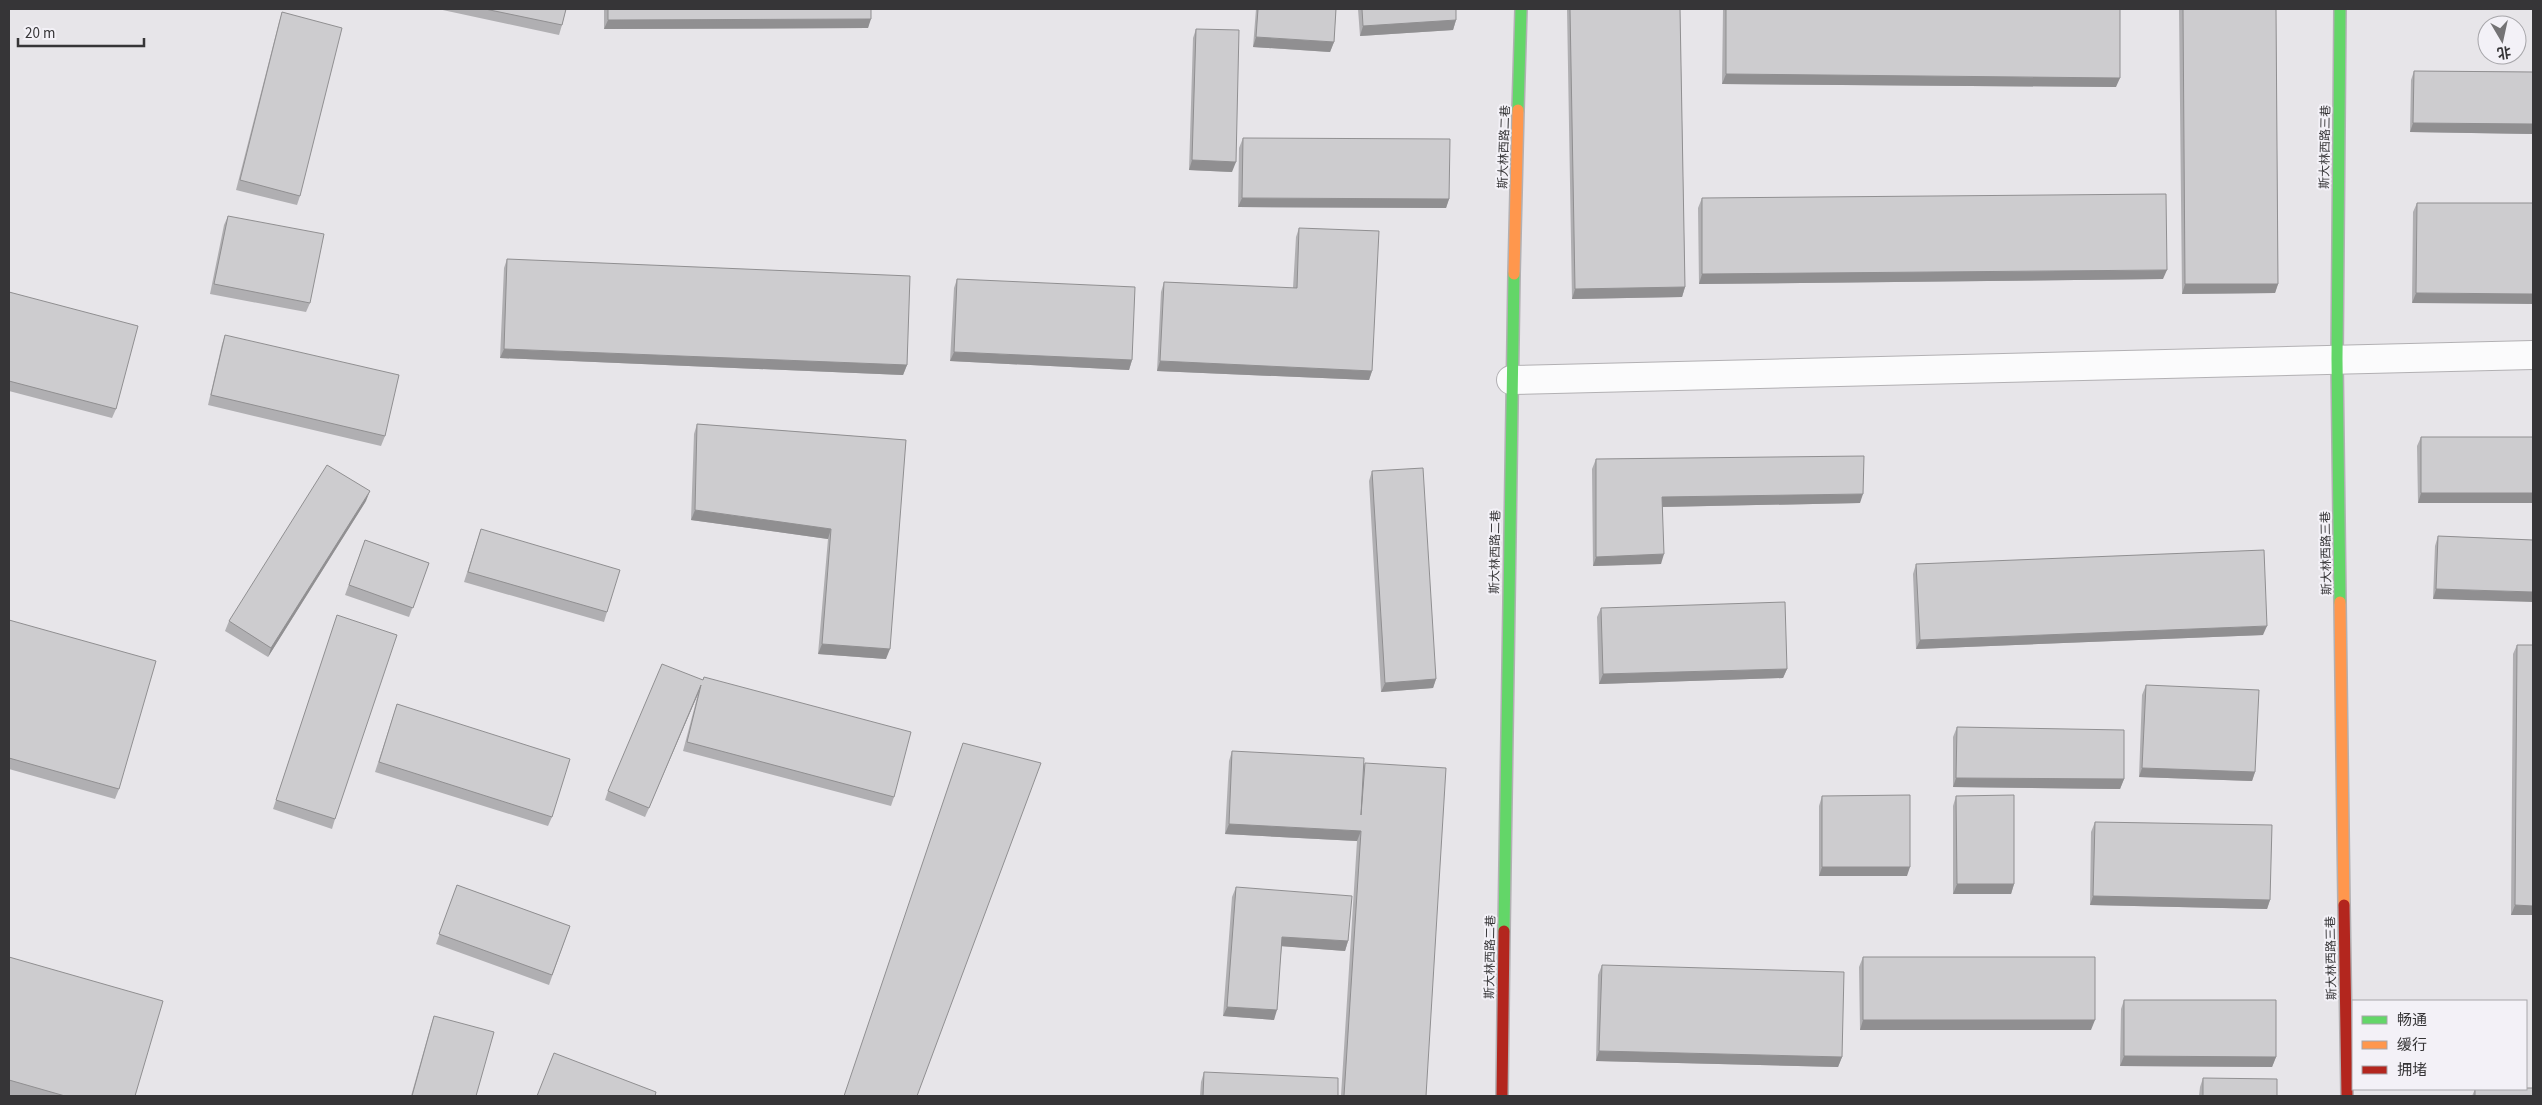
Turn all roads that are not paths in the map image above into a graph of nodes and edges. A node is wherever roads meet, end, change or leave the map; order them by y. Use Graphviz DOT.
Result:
graph roads {
  1 [pos="1522,9"];
  2 [pos="2340,9"];
  3 [pos="2533,355"];
  4 [pos="2337,359"];
  5 [pos="1512,380"];
  6 [pos="1502,1096"];
  7 [pos="2347,1096"];
  1 -- 5 [label="street, 斯大林西路二巷"];
  2 -- 4 [label="street, 斯大林西路三巷"];
  3 -- 4 [label="street"];
  4 -- 5 [label="street"];
  4 -- 7 [label="street, 斯大林西路三巷"];
  5 -- 6 [label="street, 斯大林西路二巷"];
}
